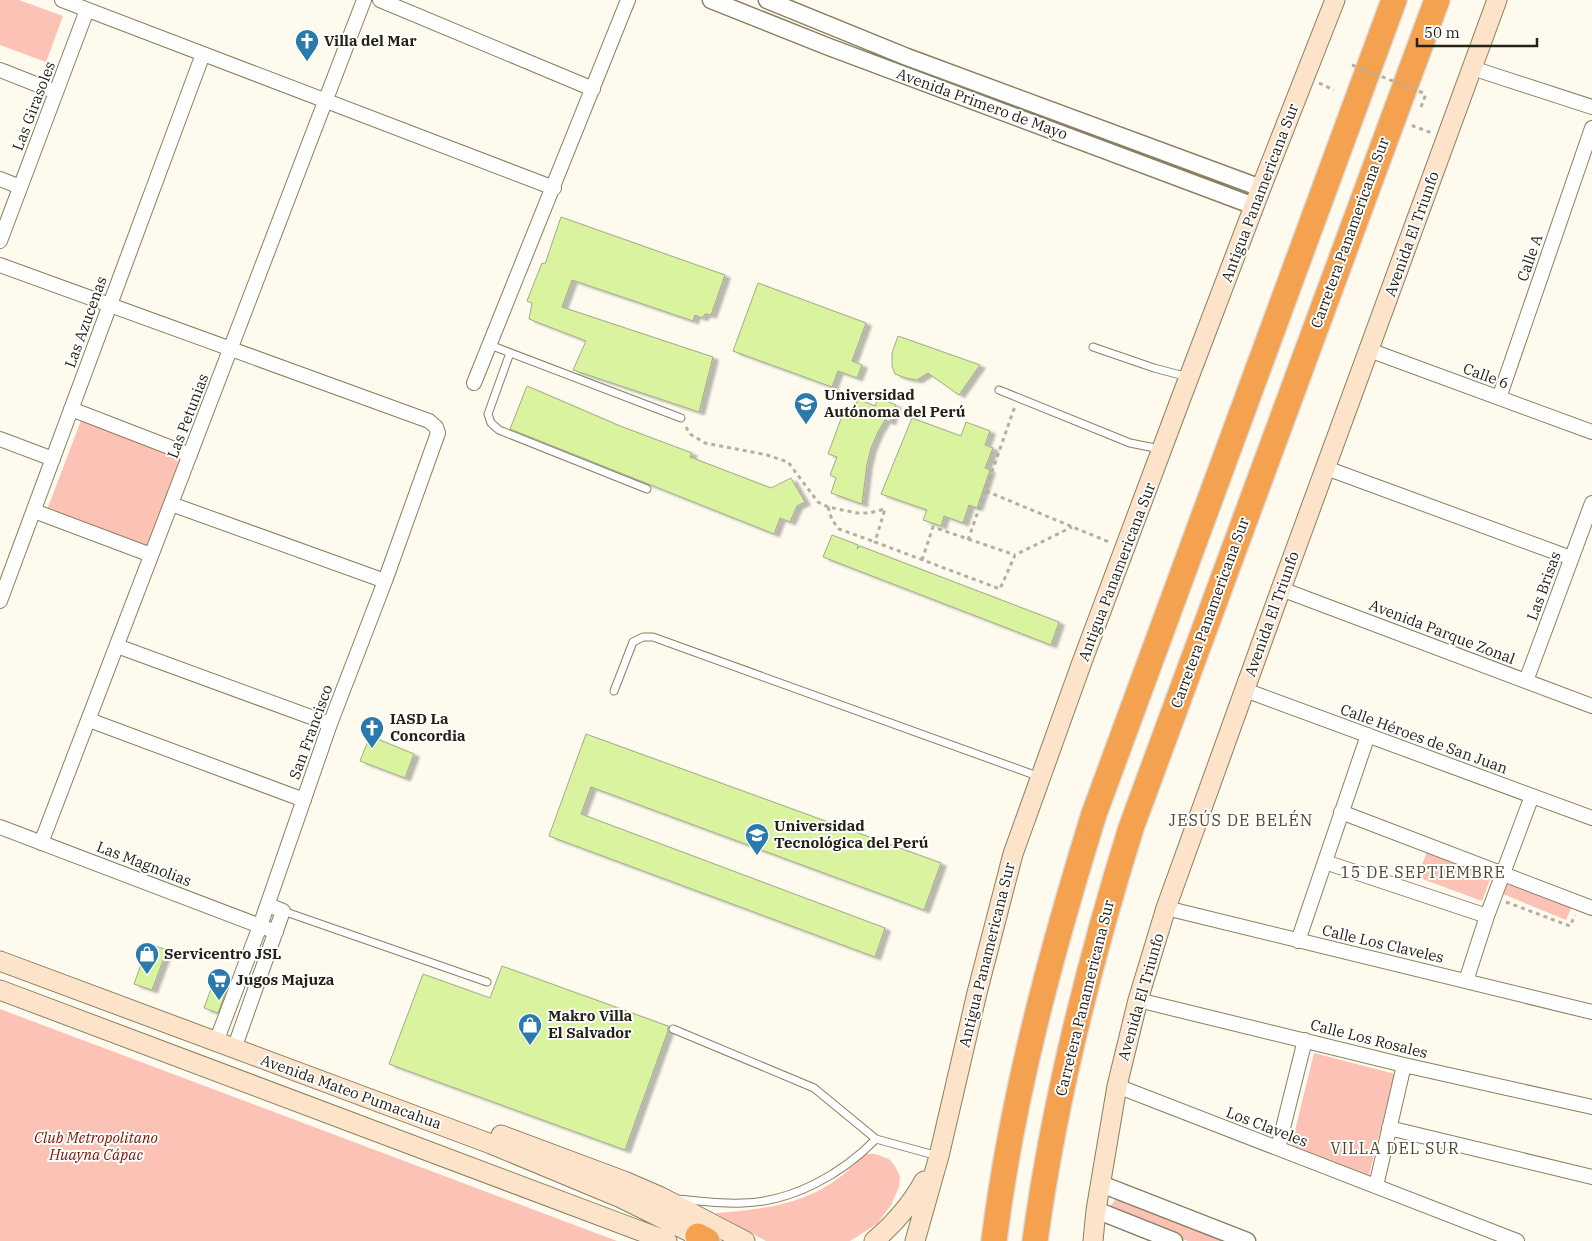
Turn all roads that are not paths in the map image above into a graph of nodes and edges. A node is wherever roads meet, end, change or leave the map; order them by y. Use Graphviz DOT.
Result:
graph roads {
  1 [pos="62,0"];
  2 [pos="364,0"];
  3 [pos="380,0"];
  4 [pos="628,0"];
  5 [pos="710,0"];
  6 [pos="767,0"];
  7 [pos="1335,0"];
  8 [pos="1394,0"];
  9 [pos="1437,0"];
  10 [pos="1497,0"];
  11 [pos="87,10"];
  12 [pos="203,54"];
  13 [pos="1472,68"];
  14 [pos="0,70"];
  15 [pos="593,89"];
  16 [pos="56,92"];
  17 [pos="326,101"];
  18 [pos="1592,107"];
  19 [pos="1592,128"];
  20 [pos="0,179"];
  21 [pos="20,186"];
  22 [pos="554,188"];
  23 [pos="1257,197"];
  24 [pos="0,241"];
  25 [pos="0,265"];
  26 [pos="110,306"];
  27 [pos="490,345"];
  28 [pos="1093,347"];
  29 [pos="230,350"];
  30 [pos="1369,350"];
  31 [pos="510,353"];
  32 [pos="1189,377"];
  33 [pos="474,383"];
  34 [pos="999,390"];
  35 [pos="1499,398"];
  36 [pos="71,410"];
  37 [pos="681,418"];
  38 [pos="1592,432"];
  39 [pos="0,439"];
  40 [pos="1163,450"];
  41 [pos="190,454"];
  42 [pos="53,458"];
  43 [pos="1326,468"];
  44 [pos="647,489"];
  45 [pos="1592,503"];
  46 [pos="171,504"];
  47 [pos="34,511"];
  48 [pos="151,556"];
  49 [pos="1572,558"];
  50 [pos="385,581"];
  51 [pos="1281,589"];
  52 [pos="0,601"];
  53 [pos="117,646"];
  54 [pos="1526,681"];
  55 [pos="1245,690"];
  56 [pos="614,691"];
  57 [pos="1592,706"];
  58 [pos="89,720"];
  59 [pos="330,724"];
  60 [pos="1368,735"];
  61 [pos="1041,777"];
  62 [pos="1532,796"];
  63 [pos="304,800"];
  64 [pos="1341,812"];
  65 [pos="1592,818"];
  66 [pos="0,827"];
  67 [pos="41,843"];
  68 [pos="1325,862"];
  69 [pos="1504,874"];
  70 [pos="268,905"];
  71 [pos="1586,905"];
  72 [pos="1166,908"];
  73 [pos="283,911"];
  74 [pos="1487,916"];
  75 [pos="260,926"];
  76 [pos="276,932"];
  77 [pos="1298,941"];
  78 [pos="0,961"];
  79 [pos="1466,981"];
  80 [pos="487,982"];
  81 [pos="0,990"];
  82 [pos="1138,1000"];
  83 [pos="1592,1012"];
  84 [pos="672,1029"];
  85 [pos="1305,1040"];
  86 [pos="216,1042"];
  87 [pos="234,1049"];
  88 [pos="1404,1064"];
  89 [pos="1117,1086"];
  90 [pos="342,1089"];
  91 [pos="1592,1107"];
  92 [pos="1389,1128"];
  93 [pos="876,1139"];
  94 [pos="1278,1148"];
  95 [pos="939,1156"];
  96 [pos="1592,1177"];
  97 [pos="1100,1184"];
  98 [pos="1376,1186"];
  99 [pos="661,1197"];
  100 [pos="1096,1210"];
  101 [pos="702,1238"];
  102 [pos="667,1241"];
  103 [pos="745,1241"];
  104 [pos="874,1241"];
  105 [pos="916,1241"];
  106 [pos="929,1241"];
  107 [pos="994,1241"];
  108 [pos="1035,1241"];
  109 [pos="1093,1241"];
  110 [pos="1174,1241"];
  111 [pos="1247,1241"];
  112 [pos="1517,1241"];
  1 -- 11 [label="street"];
  2 -- 17 [label="street, Las Petunias"];
  3 -- 15 [label="street"];
  4 -- 15 [label="street"];
  5 -- 23 [label="street, Avenida Primero de Mayo"];
  6 -- 23 [label="street, Avenida Primero de Mayo"];
  7 -- 23 [label="main road, Antigua Panamericana Sur"];
  8 -- 107 [label="highway"];
  9 -- 108 [label="highway, Carretera Panamericana Sur"];
  10 -- 13 [label="main road, Avenida El Triunfo"];
  11 -- 12 [label="street"];
  11 -- 16 [label="street, Las Girasoles"];
  12 -- 17 [label="street"];
  12 -- 26 [label="street, Las Azucenas"];
  13 -- 18 [label="street"];
  13 -- 30 [label="main road, Avenida El Triunfo"];
  14 -- 16 [label="street"];
  15 -- 22 [label="street"];
  16 -- 21 [label="street, Las Girasoles"];
  17 -- 22 [label="street"];
  17 -- 29 [label="street, Las Petunias"];
  19 -- 35 [label="street, Calle A"];
  20 -- 21 [label="street"];
  21 -- 24 [label="street, Las Girasoles"];
  22 -- 27 [label="street"];
  23 -- 32 [label="main road, Antigua Panamericana Sur"];
  25 -- 26 [label="street"];
  26 -- 29 [label="street"];
  26 -- 36 [label="street, Las Azucenas"];
  27 -- 31 [label="lane"];
  27 -- 33 [label="street"];
  28 -- 32 [label="lane"];
  29 -- 41 [label="street, Las Petunias"];
  29 -- 50 [label="street, San Francisco"];
  30 -- 35 [label="street, Calle 6"];
  30 -- 43 [label="main road, Avenida El Triunfo"];
  31 -- 37 [label="lane"];
  31 -- 44 [label="lane"];
  32 -- 40 [label="main road, Antigua Panamericana Sur"];
  34 -- 40 [label="lane"];
  35 -- 38 [label="street, Calle 6"];
  36 -- 41 [label="street"];
  36 -- 42 [label="street, Las Azucenas"];
  39 -- 42 [label="street"];
  40 -- 61 [label="main road, Antigua Panamericana Sur"];
  41 -- 46 [label="street, Las Petunias"];
  42 -- 47 [label="street, Las Azucenas"];
  43 -- 49 [label="street"];
  43 -- 51 [label="main road, Avenida El Triunfo"];
  45 -- 49 [label="street, Las Brisas"];
  46 -- 48 [label="street, Las Petunias"];
  46 -- 50 [label="street"];
  47 -- 48 [label="street"];
  47 -- 52 [label="street, Las Azucenas"];
  48 -- 53 [label="street, Las Petunias"];
  49 -- 54 [label="street, Las Brisas"];
  50 -- 59 [label="street, San Francisco"];
  51 -- 54 [label="street, Avenida Parque Zonal"];
  51 -- 55 [label="main road, Avenida El Triunfo"];
  53 -- 58 [label="street, Las Petunias"];
  53 -- 59 [label="street"];
  54 -- 57 [label="street, Avenida Parque Zonal"];
  55 -- 60 [label="street, Calle Héroes de San Juan"];
  55 -- 72 [label="main road, Avenida El Triunfo"];
  56 -- 61 [label="lane"];
  58 -- 63 [label="street"];
  58 -- 67 [label="street, Las Petunias"];
  59 -- 63 [label="street, San Francisco"];
  60 -- 62 [label="street, Calle Héroes de San Juan"];
  60 -- 64 [label="street"];
  61 -- 95 [label="main road, Antigua Panamericana Sur"];
  62 -- 65 [label="street, Calle Héroes de San Juan"];
  62 -- 69 [label="street"];
  63 -- 70 [label="street, San Francisco"];
  64 -- 68 [label="street"];
  64 -- 69 [label="street"];
  66 -- 67 [label="street, Las Magnolias"];
  67 -- 75 [label="street, Las Magnolias"];
  68 -- 74 [label="street"];
  68 -- 77 [label="street"];
  69 -- 71 [label="street"];
  69 -- 74 [label="street"];
  70 -- 73 [label="street"];
  70 -- 75 [label="street, San Francisco"];
  72 -- 77 [label="street, Calle Los Claveles"];
  72 -- 82 [label="main road, Avenida El Triunfo"];
  73 -- 76 [label="street"];
  73 -- 80 [label="lane"];
  74 -- 79 [label="street"];
  75 -- 76 [label="street, Las Magnolias"];
  75 -- 86 [label="street, San Francisco"];
  76 -- 87 [label="street"];
  77 -- 79 [label="street, Calle Los Claveles"];
  78 -- 86 [label="main road, Avenida Mateo Pumacahua"];
  79 -- 83 [label="street, Calle Los Claveles"];
  81 -- 102 [label="main road, Avenida Mateo Pumacahua"];
  82 -- 85 [label="street, Calle Los Rosales"];
  82 -- 89 [label="main road, Avenida El Triunfo"];
  84 -- 93 [label="lane"];
  85 -- 88 [label="street, Calle Los Rosales"];
  85 -- 94 [label="street"];
  86 -- 87 [label="main road, Avenida Mateo Pumacahua"];
  87 -- 90 [label="main road, Avenida Mateo Pumacahua"];
  88 -- 91 [label="street, Calle Los Rosales"];
  88 -- 92 [label="street"];
  89 -- 94 [label="street, Los Claveles"];
  89 -- 97 [label="main road, Avenida El Triunfo"];
  90 -- 99 [label="main road"];
  90 -- 101 [label="main road, Avenida Mateo Pumacahua"];
  92 -- 96 [label="street"];
  92 -- 98 [label="street"];
  93 -- 95 [label="lane"];
  93 -- 99 [label="lane"];
  94 -- 98 [label="street, Los Claveles"];
  95 -- 104 [label="main road"];
  95 -- 105 [label="main road, Antigua Panamericana Sur"];
  95 -- 106 [label="main road, Antigua Panamericana Sur"];
  97 -- 100 [label="main road, Avenida El Triunfo"];
  97 -- 111 [label="street"];
  98 -- 112 [label="street, Los Claveles"];
  99 -- 103 [label="main road"];
  100 -- 109 [label="main road, Avenida El Triunfo"];
  100 -- 110 [label="street"];
}
